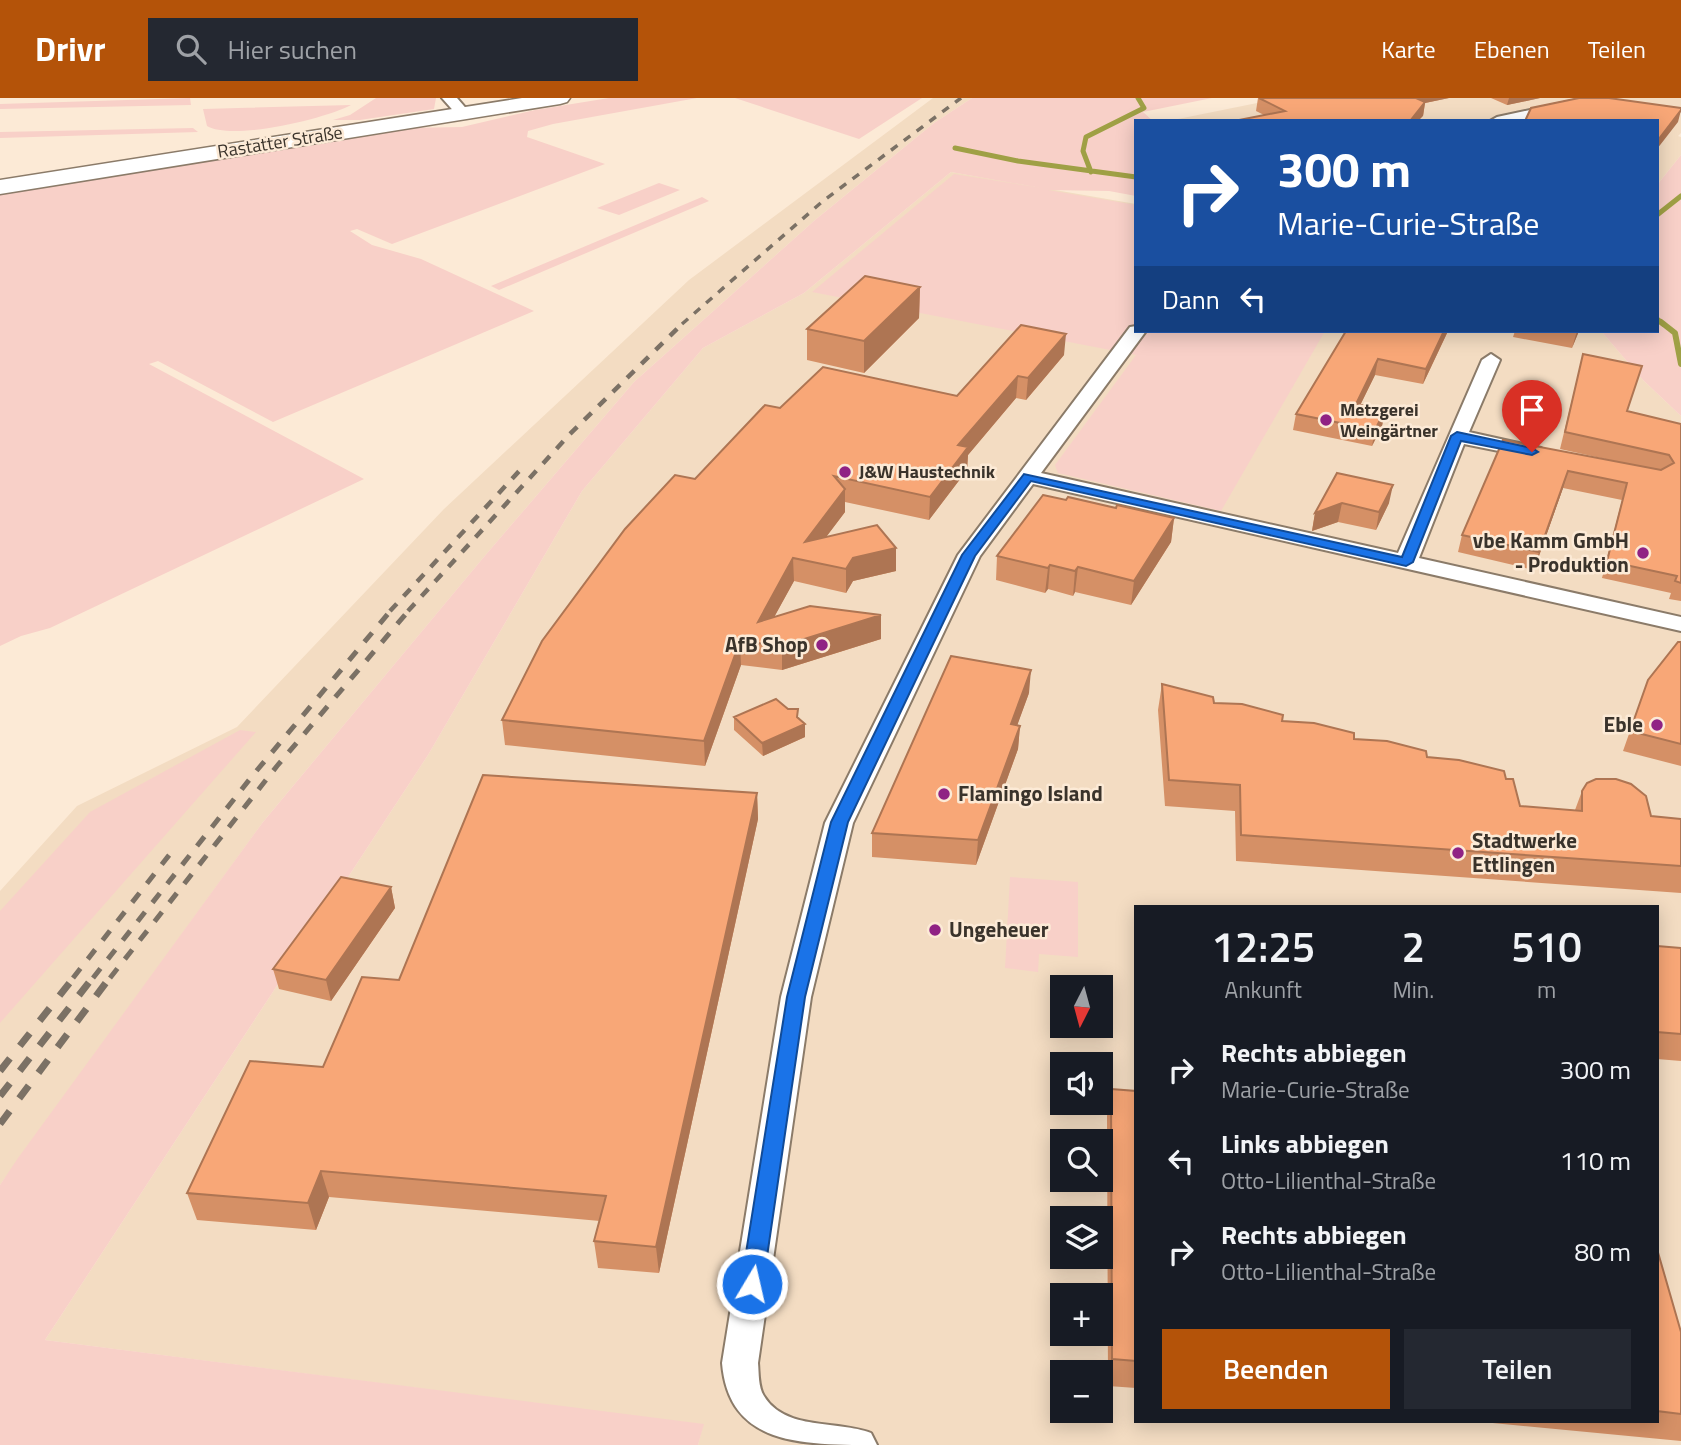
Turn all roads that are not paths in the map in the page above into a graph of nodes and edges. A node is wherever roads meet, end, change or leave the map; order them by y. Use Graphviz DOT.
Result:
graph roads {
  1 [pos="560,98"];
  2 [pos="1606,98"];
  3 [pos="456,106"];
  4 [pos="1506,119"];
  5 [pos="0,187"];
  6 [pos="1135,333"];
  7 [pos="1491,360"];
  8 [pos="1457,436"];
  9 [pos="1550,456"];
  10 [pos="1028,476"];
  11 [pos="1406,562"];
  12 [pos="1681,624"];
  13 [pos="858,1445"];
  1 -- 3 [label="main road, Rastatter Straße"];
  2 -- 4 [label="street"];
  3 -- 5 [label="main road, Rastatter Straße"];
  6 -- 10 [label="street"];
  7 -- 8 [label="street"];
  8 -- 9 [label="street"];
  8 -- 11 [label="street"];
  10 -- 11 [label="street"];
  10 -- 13 [label="street"];
  11 -- 12 [label="street"];
}
